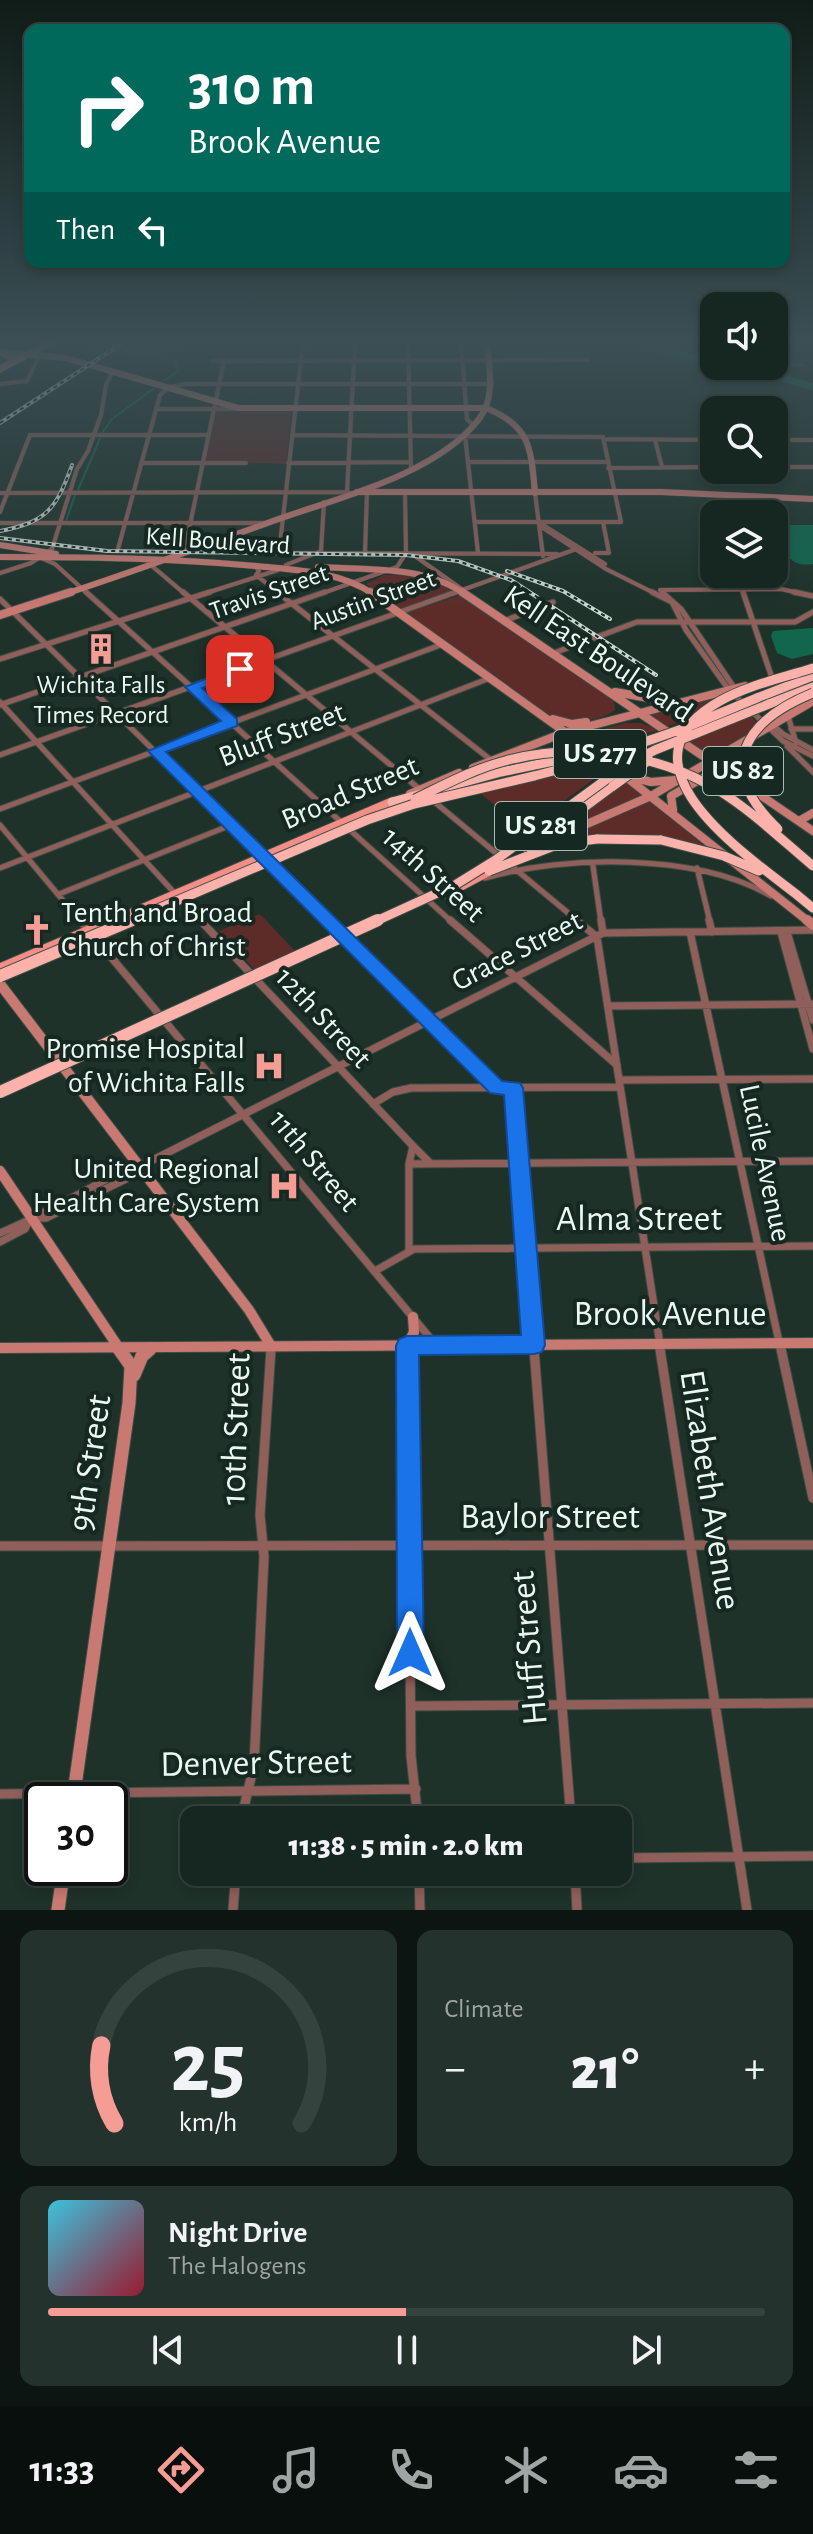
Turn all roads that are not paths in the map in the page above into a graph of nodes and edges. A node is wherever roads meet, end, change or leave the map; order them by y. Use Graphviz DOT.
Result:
graph roads {
  1 [pos="94,431"];
  2 [pos="150,431"];
  3 [pos="208,431"];
  4 [pos="293,431"];
  5 [pos="350,431"];
  6 [pos="409,431"];
  7 [pos="469,431"];
  8 [pos="524,431"];
  9 [pos="527,434"];
  10 [pos="93,435"];
  11 [pos="149,435"];
  12 [pos="207,435"];
  13 [pos="292,435"];
  14 [pos="350,435"];
  15 [pos="409,435"];
  16 [pos="465,435"];
  17 [pos="601,437"];
  18 [pos="655,440"];
  19 [pos="700,440"];
  20 [pos="788,440"];
  21 [pos="813,440"];
  22 [pos="203,462"];
  23 [pos="470,462"];
  24 [pos="531,462"];
  25 [pos="141,463"];
  26 [pos="246,463"];
  27 [pos="288,463"];
  28 [pos="349,463"];
  29 [pos="411,465"];
  30 [pos="608,465"];
  31 [pos="662,467"];
  32 [pos="700,467"];
  33 [pos="788,467"];
  34 [pos="813,467"];
  35 [pos="386,478"];
  36 [pos="133,492"];
  37 [pos="197,492"];
  38 [pos="286,492"];
  39 [pos="348,492"];
  40 [pos="367,492"];
  41 [pos="614,492"];
  42 [pos="0,493"];
  43 [pos="7,493"];
  44 [pos="69,493"];
  45 [pos="393,493"];
  46 [pos="405,493"];
  47 [pos="473,493"];
  48 [pos="535,493"];
  49 [pos="813,499"];
  50 [pos="324,502"];
  51 [pos="0,512"];
  52 [pos="283,517"];
  53 [pos="125,522"];
  54 [pos="190,522"];
  55 [pos="475,522"];
  56 [pos="603,522"];
  57 [pos="0,523"];
  58 [pos="59,523"];
  59 [pos="268,523"];
  60 [pos="539,524"];
  61 [pos="0,545"];
  62 [pos="118,549"];
  63 [pos="576,549"];
  64 [pos="48,552"];
  65 [pos="407,552"];
  66 [pos="319,553"];
  67 [pos="365,553"];
  68 [pos="478,553"];
  69 [pos="545,553"];
  70 [pos="595,553"];
  71 [pos="179,554"];
  72 [pos="561,554"];
  73 [pos="0,557"];
  74 [pos="41,558"];
  75 [pos="538,562"];
  76 [pos="300,563"];
  77 [pos="152,566"];
  78 [pos="284,567"];
  79 [pos="256,571"];
  80 [pos="386,572"];
  81 [pos="0,573"];
  82 [pos="357,583"];
  83 [pos="83,588"];
  84 [pos="742,588"];
  85 [pos="681,589"];
  86 [pos="463,590"];
  87 [pos="660,590"];
  88 [pos="813,596"];
  89 [pos="188,597"];
  90 [pos="0,599"];
  91 [pos="553,602"];
  92 [pos="292,604"];
  93 [pos="683,608"];
  94 [pos="12,611"];
  95 [pos="400,612"];
  96 [pos="813,612"];
  97 [pos="0,615"];
  98 [pos="118,620"];
  99 [pos="504,621"];
  100 [pos="681,622"];
  101 [pos="688,622"];
  102 [pos="754,622"];
  103 [pos="225,628"];
  104 [pos="333,636"];
  105 [pos="45,644"];
  106 [pos="443,644"];
  107 [pos="154,652"];
  108 [pos="554,653"];
  109 [pos="0,659"];
  110 [pos="264,661"];
  111 [pos="813,666"];
  112 [pos="374,669"];
  113 [pos="813,676"];
  114 [pos="80,678"];
  115 [pos="490,678"];
  116 [pos="772,678"];
  117 [pos="192,687"];
  118 [pos="605,689"];
  119 [pos="732,690"];
  120 [pos="813,691"];
  121 [pos="305,695"];
  122 [pos="614,696"];
  123 [pos="686,701"];
  124 [pos="813,701"];
  125 [pos="1,704"];
  126 [pos="421,705"];
  127 [pos="117,713"];
  128 [pos="640,714"];
  129 [pos="542,715"];
  130 [pos="788,716"];
  131 [pos="231,722"];
  132 [pos="772,727"];
  133 [pos="791,729"];
  134 [pos="813,729"];
  135 [pos="350,732"];
  136 [pos="566,732"];
  137 [pos="700,732"];
  138 [pos="546,738"];
  139 [pos="783,741"];
  140 [pos="37,742"];
  141 [pos="796,743"];
  142 [pos="736,748"];
  143 [pos="156,751"];
  144 [pos="813,753"];
  145 [pos="0,755"];
  146 [pos="491,760"];
  147 [pos="581,760"];
  148 [pos="714,761"];
  149 [pos="274,762"];
  150 [pos="625,770"];
  151 [pos="813,772"];
  152 [pos="686,777"];
  153 [pos="739,778"];
  154 [pos="72,782"];
  155 [pos="749,786"];
  156 [pos="197,792"];
  157 [pos="423,792"];
  158 [pos="651,796"];
  159 [pos="392,802"];
  160 [pos="0,809"];
  161 [pos="813,813"];
  162 [pos="679,817"];
  163 [pos="367,820"];
  164 [pos="799,821"];
  165 [pos="343,823"];
  166 [pos="0,825"];
  167 [pos="112,825"];
  168 [pos="231,825"];
  169 [pos="813,831"];
  170 [pos="528,849"];
  171 [pos="264,856"];
  172 [pos="27,857"];
  173 [pos="813,858"];
  174 [pos="144,861"];
  175 [pos="508,861"];
  176 [pos="593,866"];
  177 [pos="813,866"];
  178 [pos="0,868"];
  179 [pos="517,868"];
  180 [pos="697,868"];
  181 [pos="459,885"];
  182 [pos="59,894"];
  183 [pos="176,894"];
  184 [pos="796,894"];
  185 [pos="429,902"];
  186 [pos="813,908"];
  187 [pos="813,927"];
  188 [pos="88,931"];
  189 [pos="690,932"];
  190 [pos="712,932"];
  191 [pos="784,932"];
  192 [pos="600,935"];
  193 [pos="347,939"];
  194 [pos="0,969"];
  195 [pos="0,976"];
  196 [pos="517,979"];
  197 [pos="258,980"];
  198 [pos="0,984"];
  199 [pos="808,1004"];
  200 [pos="707,1005"];
  201 [pos="608,1006"];
  202 [pos="813,1020"];
  203 [pos="432,1022"];
  204 [pos="165,1023"];
  205 [pos="813,1049"];
  206 [pos="617,1065"];
  207 [pos="338,1067"];
  208 [pos="64,1069"];
  209 [pos="813,1079"];
  210 [pos="722,1080"];
  211 [pos="620,1084"];
  212 [pos="497,1088"];
  213 [pos="513,1088"];
  214 [pos="0,1095"];
  215 [pos="373,1104"];
  216 [pos="243,1115"];
  217 [pos="413,1146"];
  218 [pos="813,1161"];
  219 [pos="632,1162"];
  220 [pos="739,1162"];
  221 [pos="519,1163"];
  222 [pos="409,1164"];
  223 [pos="431,1164"];
  224 [pos="137,1168"];
  225 [pos="0,1171"];
  226 [pos="33,1221"];
  227 [pos="0,1233"];
  228 [pos="0,1242"];
  229 [pos="758,1246"];
  230 [pos="813,1246"];
  231 [pos="526,1248"];
  232 [pos="645,1248"];
  233 [pos="409,1250"];
  234 [pos="375,1271"];
  235 [pos="413,1317"];
  236 [pos="780,1343"];
  237 [pos="813,1343"];
  238 [pos="660,1344"];
  239 [pos="436,1345"];
  240 [pos="534,1345"];
  241 [pos="271,1346"];
  242 [pos="407,1346"];
  243 [pos="120,1347"];
  244 [pos="152,1347"];
  245 [pos="0,1348"];
  246 [pos="132,1378"];
  247 [pos="813,1498"];
  248 [pos="262,1544"];
  249 [pos="690,1544"];
  250 [pos="109,1545"];
  251 [pos="549,1545"];
  252 [pos="813,1545"];
  253 [pos="0,1546"];
  254 [pos="409,1546"];
  255 [pos="813,1703"];
  256 [pos="715,1704"];
  257 [pos="562,1705"];
  258 [pos="411,1706"];
  259 [pos="76,1782"];
  260 [pos="416,1789"];
  261 [pos="248,1791"];
  262 [pos="0,1794"];
  263 [pos="24,1795"];
  264 [pos="128,1795"];
  265 [pos="244,1806"];
  266 [pos="417,1806"];
  267 [pos="570,1806"];
  268 [pos="813,1856"];
  269 [pos="738,1857"];
  270 [pos="632,1858"];
  271 [pos="61,1886"];
  272 [pos="235,1886"];
  273 [pos="419,1886"];
  274 [pos="576,1886"];
  275 [pos="58,1910"];
  276 [pos="233,1910"];
  277 [pos="420,1910"];
  278 [pos="577,1910"];
  279 [pos="747,1910"];
  1 -- 10 [label="street"];
  2 -- 11 [label="street"];
  3 -- 12 [label="street"];
  4 -- 13 [label="street"];
  5 -- 14 [label="street"];
  6 -- 15 [label="street"];
  7 -- 16 [label="main road"];
  8 -- 9 [label="main road"];
  9 -- 16 [label="street"];
  9 -- 17 [label="street"];
  9 -- 24 [label="main road"];
  10 -- 11 [label="street"];
  10 -- 43 [label="street"];
  10 -- 44 [label="street"];
  11 -- 12 [label="street"];
  11 -- 25 [label="street"];
  12 -- 22 [label="street"];
  13 -- 14 [label="street"];
  13 -- 27 [label="street"];
  14 -- 15 [label="street"];
  14 -- 28 [label="street"];
  15 -- 16 [label="street"];
  15 -- 29 [label="street"];
  16 -- 23 [label="street"];
  16 -- 29 [label="main road"];
  17 -- 18 [label="street"];
  17 -- 30 [label="street"];
  18 -- 19 [label="street"];
  18 -- 31 [label="street"];
  20 -- 21 [label="street"];
  22 -- 25 [label="street"];
  22 -- 26 [label="street"];
  22 -- 37 [label="street"];
  23 -- 24 [label="street"];
  23 -- 47 [label="street"];
  24 -- 30 [label="street"];
  24 -- 48 [label="main road"];
  25 -- 36 [label="street"];
  27 -- 28 [label="street"];
  27 -- 38 [label="street"];
  28 -- 29 [label="street"];
  28 -- 39 [label="street"];
  29 -- 35 [label="main road"];
  30 -- 31 [label="street"];
  30 -- 41 [label="street"];
  31 -- 32 [label="street"];
  33 -- 34 [label="street"];
  35 -- 39 [label="main road"];
  35 -- 45 [label="main road"];
  36 -- 37 [label="street"];
  36 -- 44 [label="street"];
  36 -- 53 [label="street"];
  37 -- 38 [label="street"];
  37 -- 54 [label="street"];
  38 -- 39 [label="street"];
  38 -- 52 [label="street"];
  39 -- 40 [label="main road"];
  39 -- 50 [label="main road"];
  40 -- 45 [label="main road"];
  40 -- 67 [label="street"];
  41 -- 48 [label="main road"];
  41 -- 49 [label="main road"];
  41 -- 56 [label="street"];
  42 -- 43 [label="street"];
  43 -- 44 [label="street"];
  43 -- 51 [label="street"];
  44 -- 58 [label="street"];
  45 -- 46 [label="main road"];
  46 -- 47 [label="main road"];
  46 -- 65 [label="street"];
  47 -- 48 [label="main road"];
  47 -- 55 [label="street"];
  48 -- 60 [label="street"];
  50 -- 52 [label="main road"];
  50 -- 66 [label="street"];
  52 -- 59 [label="main road"];
  52 -- 66 [label="street"];
  53 -- 54 [label="street"];
  53 -- 58 [label="street"];
  53 -- 62 [label="street"];
  54 -- 59 [label="street"];
  54 -- 71 [label="street"];
  55 -- 60 [label="street"];
  55 -- 68 [label="street"];
  56 -- 60 [label="street"];
  56 -- 70 [label="street"];
  57 -- 58 [label="street"];
  58 -- 64 [label="street"];
  59 -- 71 [label="main road"];
  60 -- 63 [label="street"];
  60 -- 69 [label="street"];
  61 -- 64 [label="main road, Kell Boulevard"];
  63 -- 72 [label="street, Austin Street"];
  63 -- 87 [label="street"];
  63 -- 100 [label="street"];
  64 -- 71 [label="main road, Kell Boulevard"];
  64 -- 74 [label="street"];
  65 -- 67 [label="street"];
  65 -- 68 [label="street"];
  65 -- 80 [label="street, Travis Street"];
  65 -- 86 [label="street"];
  66 -- 67 [label="street"];
  66 -- 76 [label="street"];
  68 -- 69 [label="street"];
  69 -- 72 [label="street"];
  69 -- 75 [label="street"];
  71 -- 74 [label="main road, Kell Boulevard"];
  71 -- 77 [label="main road"];
  71 -- 78 [label="main road, Kell Boulevard"];
  71 -- 79 [label="main road, Kell Boulevard"];
  72 -- 75 [label="street, Austin Street"];
  73 -- 74 [label="main road, Kell Boulevard"];
  74 -- 81 [label="street"];
  74 -- 83 [label="street, 14th Street"];
  75 -- 86 [label="street, Austin Street"];
  76 -- 78 [label="main road, Kell Boulevard"];
  76 -- 80 [label="main road, Kell Boulevard"];
  77 -- 83 [label="main road"];
  77 -- 89 [label="street"];
  78 -- 79 [label="main road, Kell Boulevard"];
  78 -- 82 [label="main road, Kell Boulevard"];
  79 -- 89 [label="street"];
  79 -- 92 [label="street"];
  80 -- 82 [label="street, Travis Street"];
  80 -- 86 [label="main road, Kell East Boulevard"];
  82 -- 92 [label="street, Travis Street"];
  82 -- 95 [label="main road, Kell Boulevard"];
  83 -- 94 [label="main road"];
  83 -- 98 [label="street, 14th Street"];
  84 -- 85 [label="street"];
  84 -- 88 [label="street"];
  84 -- 102 [label="street"];
  85 -- 87 [label="street"];
  85 -- 93 [label="street"];
  86 -- 95 [label="street, Austin Street"];
  86 -- 99 [label="main road, Kell East Boulevard"];
  87 -- 93 [label="street"];
  89 -- 98 [label="street"];
  89 -- 103 [label="street"];
  90 -- 94 [label="street"];
  91 -- 99 [label="street"];
  92 -- 103 [label="street, Travis Street"];
  92 -- 104 [label="street"];
  93 -- 101 [label="street"];
  94 -- 97 [label="main road"];
  94 -- 105 [label="street"];
  95 -- 104 [label="street, Austin Street"];
  95 -- 106 [label="main road, Kell Boulevard"];
  96 -- 102 [label="street"];
  98 -- 105 [label="street"];
  98 -- 107 [label="street, 14th Street"];
  99 -- 108 [label="main road, Kell East Boulevard"];
  100 -- 101 [label="street"];
  100 -- 108 [label="street"];
  100 -- 119 [label="street"];
  101 -- 102 [label="street"];
  101 -- 119 [label="street"];
  102 -- 116 [label="street"];
  103 -- 107 [label="street, Travis Street"];
  103 -- 110 [label="street"];
  104 -- 110 [label="street, Austin Street"];
  104 -- 112 [label="street"];
  105 -- 109 [label="street"];
  105 -- 114 [label="street"];
  106 -- 112 [label="street"];
  106 -- 115 [label="main road, Kell Boulevard"];
  107 -- 114 [label="street, Travis Street"];
  107 -- 117 [label="street, 14th Street"];
  108 -- 118 [label="main road, Kell East Boulevard"];
  110 -- 117 [label="street, Austin Street"];
  110 -- 121 [label="street"];
  111 -- 116 [label="main road, Broad Street"];
  111 -- 184 [label="highway, US 82, bridge"];
  112 -- 121 [label="street"];
  112 -- 126 [label="street"];
  113 -- 147 [label="highway, US 281, bridge"];
  114 -- 125 [label="street, Travis Street"];
  114 -- 127 [label="street"];
  115 -- 126 [label="street, Bluff Street"];
  115 -- 129 [label="main road, Kell Boulevard"];
  116 -- 119 [label="main road, Broad Street"];
  117 -- 127 [label="street, Austin Street"];
  117 -- 131 [label="street, 14th Street"];
  118 -- 122 [label="main road, Kell East Boulevard"];
  118 -- 123 [label="main road"];
  119 -- 123 [label="main road, Broad Street"];
  119 -- 132 [label="street"];
  120 -- 137 [label="highway, US 281, bridge"];
  120 -- 173 [label="highway, US 82, bridge"];
  121 -- 131 [label="street"];
  121 -- 135 [label="street"];
  122 -- 128 [label="main road, Kell East Boulevard"];
  122 -- 129 [label="main road"];
  123 -- 128 [label="main road, Broad Street"];
  124 -- 130 [label="main road"];
  125 -- 140 [label="street, 12th Street"];
  126 -- 135 [label="street, Bluff Street"];
  126 -- 146 [label="street"];
  127 -- 140 [label="street, Austin Street"];
  127 -- 143 [label="street"];
  128 -- 136 [label="main road, Broad Street"];
  128 -- 148 [label="main road, Kell East Boulevard"];
  129 -- 136 [label="main road, Kell Boulevard"];
  129 -- 138 [label="main road"];
  130 -- 132 [label="main road"];
  130 -- 133 [label="street"];
  131 -- 143 [label="street"];
  131 -- 149 [label="street, 14th Street"];
  132 -- 139 [label="street"];
  132 -- 141 [label="street"];
  132 -- 142 [label="main road"];
  133 -- 134 [label="street"];
  133 -- 141 [label="street"];
  135 -- 149 [label="street, Bluff Street"];
  135 -- 157 [label="street"];
  136 -- 138 [label="main road, Broad Street"];
  136 -- 150 [label="main road, Kell Boulevard"];
  137 -- 150 [label="highway, US 281, bridge"];
  137 -- 170 [label="highway, bridge"];
  138 -- 146 [label="main road, Broad Street"];
  139 -- 144 [label="street"];
  139 -- 151 [label="street"];
  140 -- 145 [label="street, Austin Street"];
  140 -- 154 [label="street, 12th Street"];
  141 -- 144 [label="street"];
  142 -- 148 [label="main road"];
  142 -- 153 [label="main road"];
  143 -- 154 [label="street"];
  143 -- 156 [label="street"];
  146 -- 157 [label="main road, Broad Street"];
  147 -- 157 [label="highway"];
  147 -- 163 [label="highway, US 281, bridge"];
  148 -- 152 [label="main road"];
  148 -- 153 [label="main road, Kell East Boulevard"];
  149 -- 156 [label="street, Bluff Street"];
  149 -- 165 [label="street, 14th Street"];
  150 -- 152 [label="main road"];
  150 -- 158 [label="main road, Kell Boulevard"];
  150 -- 181 [label="highway, US 281, bridge"];
  152 -- 158 [label="main road"];
  153 -- 155 [label="main road, Kell East Boulevard"];
  154 -- 160 [label="street"];
  154 -- 167 [label="street, 12th Street"];
  155 -- 162 [label="main road"];
  155 -- 164 [label="main road, Kell East Boulevard"];
  156 -- 167 [label="street, Bluff Street"];
  156 -- 168 [label="street"];
  157 -- 159 [label="highway"];
  157 -- 175 [label="street"];
  158 -- 162 [label="main road, Kell Boulevard"];
  158 -- 170 [label="main road"];
  159 -- 165 [label="main road, Broad Street"];
  161 -- 164 [label="main road"];
  162 -- 187 [label="main road, Kell Boulevard"];
  163 -- 177 [label="highway, US 277, bridge"];
  163 -- 195 [label="highway, US 277, bridge"];
  164 -- 169 [label="main road, Kell East Boulevard"];
  165 -- 171 [label="main road, Broad Street"];
  165 -- 185 [label="street, 14th Street"];
  166 -- 172 [label="street, 11th Street"];
  167 -- 172 [label="street, Bluff Street"];
  167 -- 174 [label="street, 12th Street"];
  168 -- 171 [label="street"];
  168 -- 174 [label="street"];
  170 -- 175 [label="main road"];
  171 -- 183 [label="main road, Broad Street"];
  171 -- 193 [label="street"];
  172 -- 178 [label="street, Bluff Street"];
  172 -- 182 [label="street, 11th Street"];
  174 -- 182 [label="street"];
  174 -- 183 [label="street, 12th Street"];
  175 -- 179 [label="street"];
  175 -- 181 [label="main road"];
  176 -- 179 [label="street"];
  176 -- 180 [label="street"];
  176 -- 192 [label="street, Elizabeth Avenue"];
  179 -- 181 [label="street"];
  179 -- 192 [label="street"];
  180 -- 187 [label="street"];
  180 -- 190 [label="street"];
  181 -- 184 [label="highway, bridge"];
  181 -- 185 [label="main road"];
  181 -- 214 [label="highway, bridge"];
  182 -- 188 [label="street, 11th Street"];
  183 -- 188 [label="main road, Broad Street"];
  183 -- 197 [label="street, 12th Street"];
  184 -- 186 [label="highway, US 82"];
  185 -- 193 [label="main road"];
  185 -- 196 [label="street, 14th Street"];
  187 -- 191 [label="street, Grace Street"];
  188 -- 194 [label="main road, Broad Street"];
  188 -- 204 [label="street, 11th Street"];
  189 -- 190 [label="street, Grace Street"];
  189 -- 192 [label="street, Grace Street"];
  189 -- 200 [label="street, Lucile Avenue"];
  190 -- 191 [label="street, Grace Street"];
  191 -- 199 [label="street"];
  192 -- 196 [label="street, Grace Street"];
  192 -- 201 [label="street, Elizabeth Avenue"];
  193 -- 197 [label="main road"];
  193 -- 203 [label="street"];
  196 -- 203 [label="street, Grace Street"];
  196 -- 206 [label="street, 14th Street"];
  197 -- 204 [label="main road"];
  197 -- 207 [label="street, 12th Street"];
  198 -- 208 [label="main road, 10th Street"];
  199 -- 200 [label="street"];
  199 -- 202 [label="street"];
  199 -- 205 [label="street"];
  200 -- 201 [label="street"];
  200 -- 210 [label="street, Lucile Avenue"];
  201 -- 206 [label="street, Elizabeth Avenue"];
  203 -- 207 [label="street, Grace Street"];
  203 -- 212 [label="street"];
  204 -- 208 [label="main road"];
  204 -- 216 [label="street, 11th Street"];
  206 -- 211 [label="street, Elizabeth Avenue"];
  207 -- 215 [label="street, 12th Street"];
  207 -- 216 [label="street, Grace Street"];
  208 -- 214 [label="main road"];
  208 -- 224 [label="main road, 10th Street"];
  209 -- 210 [label="street"];
  210 -- 211 [label="street"];
  210 -- 220 [label="street, Lucile Avenue"];
  211 -- 213 [label="street"];
  211 -- 219 [label="street, Elizabeth Avenue"];
  212 -- 213 [label="street"];
  212 -- 215 [label="street"];
  213 -- 221 [label="street, Huff Street"];
  215 -- 217 [label="street, 12th Street"];
  216 -- 224 [label="street, Grace Street"];
  216 -- 234 [label="street, 11th Street"];
  217 -- 222 [label="street"];
  217 -- 223 [label="street, 12th Street"];
  218 -- 220 [label="street"];
  219 -- 220 [label="street"];
  219 -- 221 [label="street"];
  219 -- 232 [label="street, Elizabeth Avenue"];
  220 -- 229 [label="street, Lucile Avenue"];
  221 -- 223 [label="street"];
  221 -- 231 [label="street, Huff Street"];
  222 -- 223 [label="street"];
  222 -- 233 [label="street"];
  224 -- 226 [label="street, Grace Street"];
  224 -- 241 [label="main road, 10th Street"];
  225 -- 226 [label="main road, 9th Street"];
  226 -- 227 [label="street, Grace Street"];
  226 -- 228 [label="street, Grace Street"];
  226 -- 243 [label="main road, 9th Street"];
  229 -- 230 [label="street, Alma Street"];
  229 -- 232 [label="street, Alma Street"];
  229 -- 236 [label="street, Lucile Avenue"];
  231 -- 232 [label="street, Alma Street"];
  231 -- 233 [label="street, Alma Street"];
  231 -- 240 [label="street, Huff Street"];
  232 -- 238 [label="street, Elizabeth Avenue"];
  233 -- 234 [label="street"];
  234 -- 235 [label="street, 11th Street"];
  235 -- 239 [label="street, 11th Street"];
  235 -- 242 [label="main road"];
  236 -- 237 [label="main road, Brook Avenue"];
  236 -- 238 [label="main road, Brook Avenue"];
  236 -- 247 [label="street, Lucile Avenue"];
  238 -- 240 [label="main road, Brook Avenue"];
  238 -- 249 [label="street, Elizabeth Avenue"];
  239 -- 240 [label="main road, Brook Avenue"];
  239 -- 242 [label="main road, Brook Avenue"];
  240 -- 251 [label="street, Huff Street"];
  241 -- 242 [label="main road, Brook Avenue"];
  241 -- 244 [label="main road, Brook Avenue"];
  241 -- 248 [label="street, 10th Street"];
  242 -- 254 [label="street"];
  243 -- 244 [label="main road, Brook Avenue"];
  243 -- 245 [label="main road, Brook Avenue"];
  243 -- 246 [label="main road, 9th Street"];
  244 -- 246 [label="main road"];
  246 -- 250 [label="main road, 9th Street"];
  248 -- 250 [label="street, Baylor Street"];
  248 -- 254 [label="street, Baylor Street"];
  248 -- 261 [label="street, 10th Street"];
  249 -- 251 [label="street, Baylor Street"];
  249 -- 252 [label="street, Baylor Street"];
  249 -- 256 [label="street, Elizabeth Avenue"];
  250 -- 253 [label="street, Baylor Street"];
  250 -- 259 [label="main road, 9th Street"];
  251 -- 254 [label="street, Baylor Street"];
  251 -- 257 [label="street, Huff Street"];
  254 -- 258 [label="street"];
  255 -- 256 [label="street"];
  256 -- 257 [label="street"];
  256 -- 269 [label="street, Elizabeth Avenue"];
  257 -- 258 [label="street"];
  257 -- 267 [label="street, Huff Street"];
  258 -- 260 [label="street"];
  260 -- 261 [label="street, Denver Street"];
  260 -- 266 [label="street"];
  261 -- 264 [label="street, Denver Street"];
  261 -- 265 [label="street, 10th Street"];
  262 -- 263 [label="street, Denver Street"];
  268 -- 269 [label="street"];
  269 -- 270 [label="street"];
  269 -- 279 [label="street, Elizabeth Avenue"];
  271 -- 275 [label="main road"];
  272 -- 276 [label="street"];
  273 -- 277 [label="street"];
  274 -- 278 [label="street"];
}
